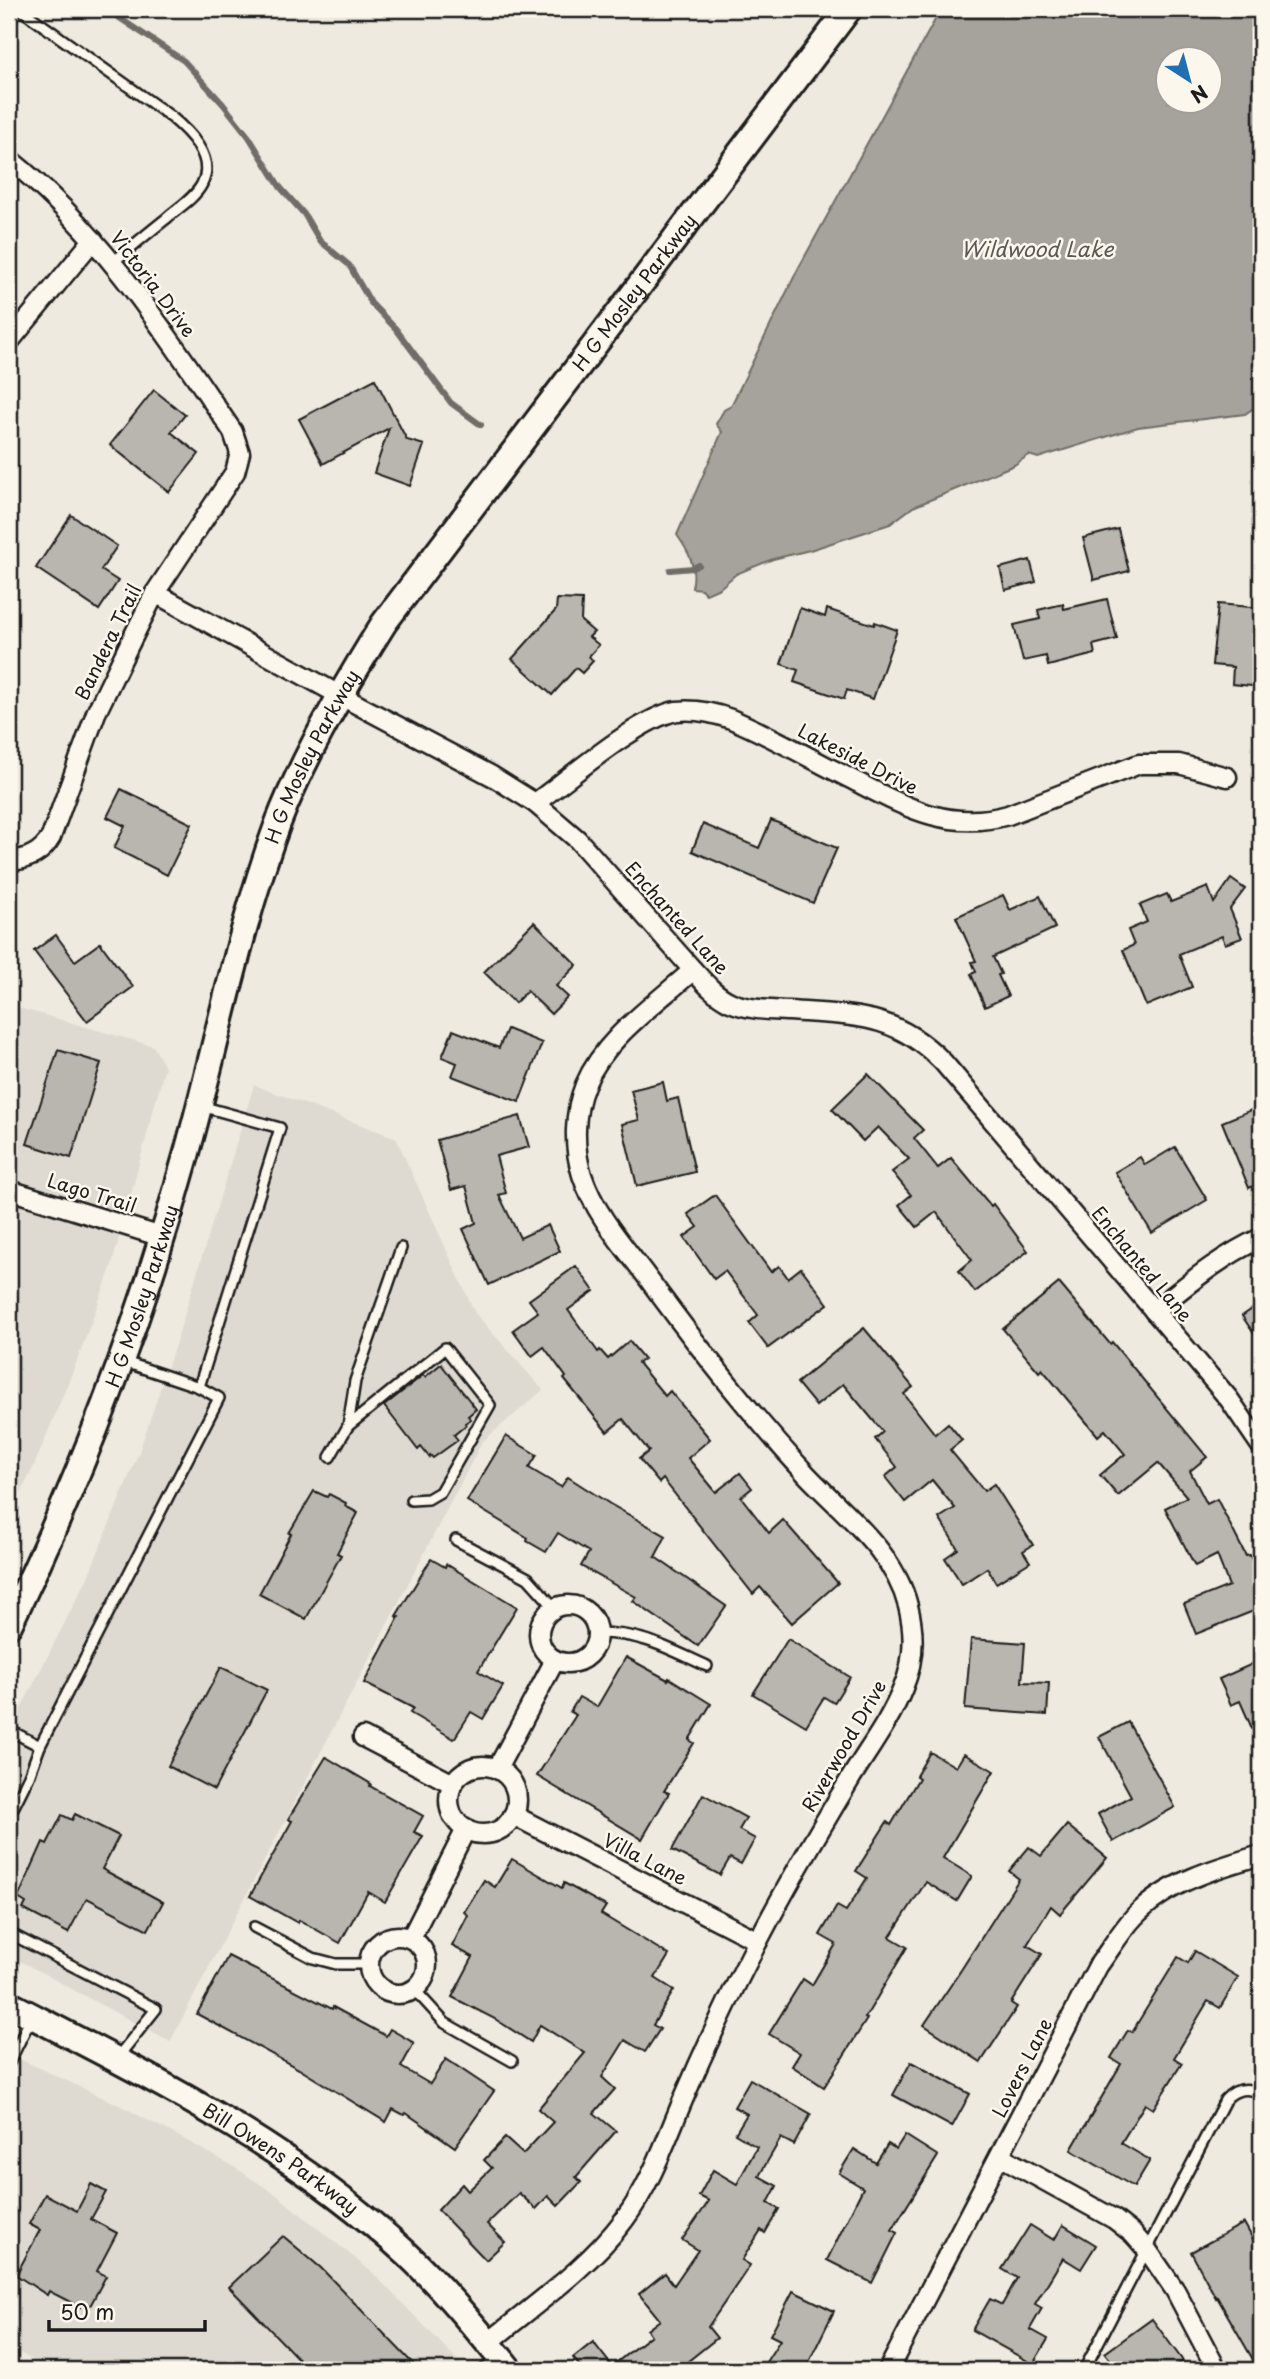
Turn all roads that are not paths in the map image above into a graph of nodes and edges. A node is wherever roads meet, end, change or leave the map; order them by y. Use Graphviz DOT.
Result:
graph roads {
  1 [pos="20,9"];
  2 [pos="849,9"];
  3 [pos="9,159"];
  4 [pos="93,240"];
  5 [pos="112,263"];
  6 [pos="9,342"];
  7 [pos="240,453"];
  8 [pos="155,593"];
  9 [pos="341,696"];
  10 [pos="1227,777"];
  11 [pos="535,803"];
  12 [pos="9,861"];
  13 [pos="693,970"];
  14 [pos="199,1106"];
  15 [pos="9,1190"];
  16 [pos="162,1237"];
  17 [pos="1261,1238"];
  18 [pos="401,1248"];
  19 [pos="1154,1311"];
  20 [pos="121,1360"];
  21 [pos="199,1387"];
  22 [pos="348,1426"];
  23 [pos="1261,1446"];
  24 [pos="330,1457"];
  25 [pos="411,1500"];
  26 [pos="456,1540"];
  27 [pos="555,1608"];
  28 [pos="9,1625"];
  29 [pos="597,1633"];
  30 [pos="555,1660"];
  31 [pos="707,1666"];
  32 [pos="9,1730"];
  33 [pos="363,1737"];
  34 [pos="40,1746"];
  35 [pos="497,1769"];
  36 [pos="453,1784"];
  37 [pos="513,1815"];
  38 [pos="9,1816"];
  39 [pos="466,1829"];
  40 [pos="1261,1855"];
  41 [pos="254,1927"];
  42 [pos="9,1933"];
  43 [pos="411,1938"];
  44 [pos="758,1941"];
  45 [pos="368,1964"];
  46 [pos="414,1989"];
  47 [pos="9,2004"];
  48 [pos="32,2016"];
  49 [pos="116,2059"];
  50 [pos="512,2061"];
  51 [pos="9,2063"];
  52 [pos="1261,2093"];
  53 [pos="1000,2156"];
  54 [pos="1148,2251"];
  55 [pos="495,2360"];
  56 [pos="888,2370"];
  57 [pos="1084,2370"];
  58 [pos="1217,2370"];
  1 -- 5 [label="lane"];
  2 -- 9 [label="main road, H G Mosley Parkway"];
  3 -- 4 [label="street, Victoria Drive"];
  4 -- 5 [label="street, Victoria Drive"];
  4 -- 6 [label="street"];
  5 -- 7 [label="street, Victoria Drive"];
  7 -- 8 [label="street, Bandera Trail"];
  8 -- 9 [label="street, Enchanted Lane"];
  8 -- 12 [label="street, Bandera Trail"];
  9 -- 11 [label="street, Enchanted Lane"];
  9 -- 14 [label="main road, H G Mosley Parkway"];
  10 -- 11 [label="street, Lakeside Drive"];
  11 -- 13 [label="street, Enchanted Lane"];
  13 -- 19 [label="street, Enchanted Lane"];
  13 -- 44 [label="street, Riverwood Drive"];
  14 -- 16 [label="main road, H G Mosley Parkway"];
  14 -- 21 [label="lane"];
  15 -- 16 [label="street, Lago Trail"];
  16 -- 20 [label="main road, H G Mosley Parkway"];
  17 -- 19 [label="street"];
  18 -- 22 [label="lane"];
  19 -- 23 [label="street, Enchanted Lane"];
  20 -- 21 [label="lane"];
  20 -- 28 [label="main road, H G Mosley Parkway"];
  21 -- 34 [label="lane"];
  22 -- 24 [label="lane"];
  22 -- 25 [label="lane"];
  26 -- 27 [label="lane"];
  27 -- 29 [label="street"];
  27 -- 30 [label="street"];
  29 -- 30 [label="street"];
  29 -- 31 [label="lane"];
  30 -- 35 [label="street"];
  32 -- 34 [label="lane"];
  33 -- 36 [label="street"];
  34 -- 38 [label="lane"];
  35 -- 36 [label="street"];
  35 -- 37 [label="street"];
  36 -- 39 [label="street"];
  37 -- 39 [label="street"];
  37 -- 44 [label="street, Villa Lane"];
  39 -- 43 [label="street"];
  40 -- 53 [label="street, Lovers Lane"];
  41 -- 45 [label="lane"];
  42 -- 49 [label="lane"];
  43 -- 45 [label="street"];
  43 -- 46 [label="street"];
  44 -- 55 [label="street, Riverwood Drive"];
  45 -- 46 [label="street"];
  46 -- 50 [label="lane"];
  47 -- 48 [label="main road, Bill Owens Parkway"];
  48 -- 49 [label="main road, Bill Owens Parkway"];
  48 -- 51 [label="lane"];
  49 -- 55 [label="main road, Bill Owens Parkway"];
  52 -- 54 [label="lane"];
  53 -- 54 [label="street"];
  53 -- 56 [label="street, Lovers Lane"];
  54 -- 57 [label="lane"];
  54 -- 58 [label="street"];
}
